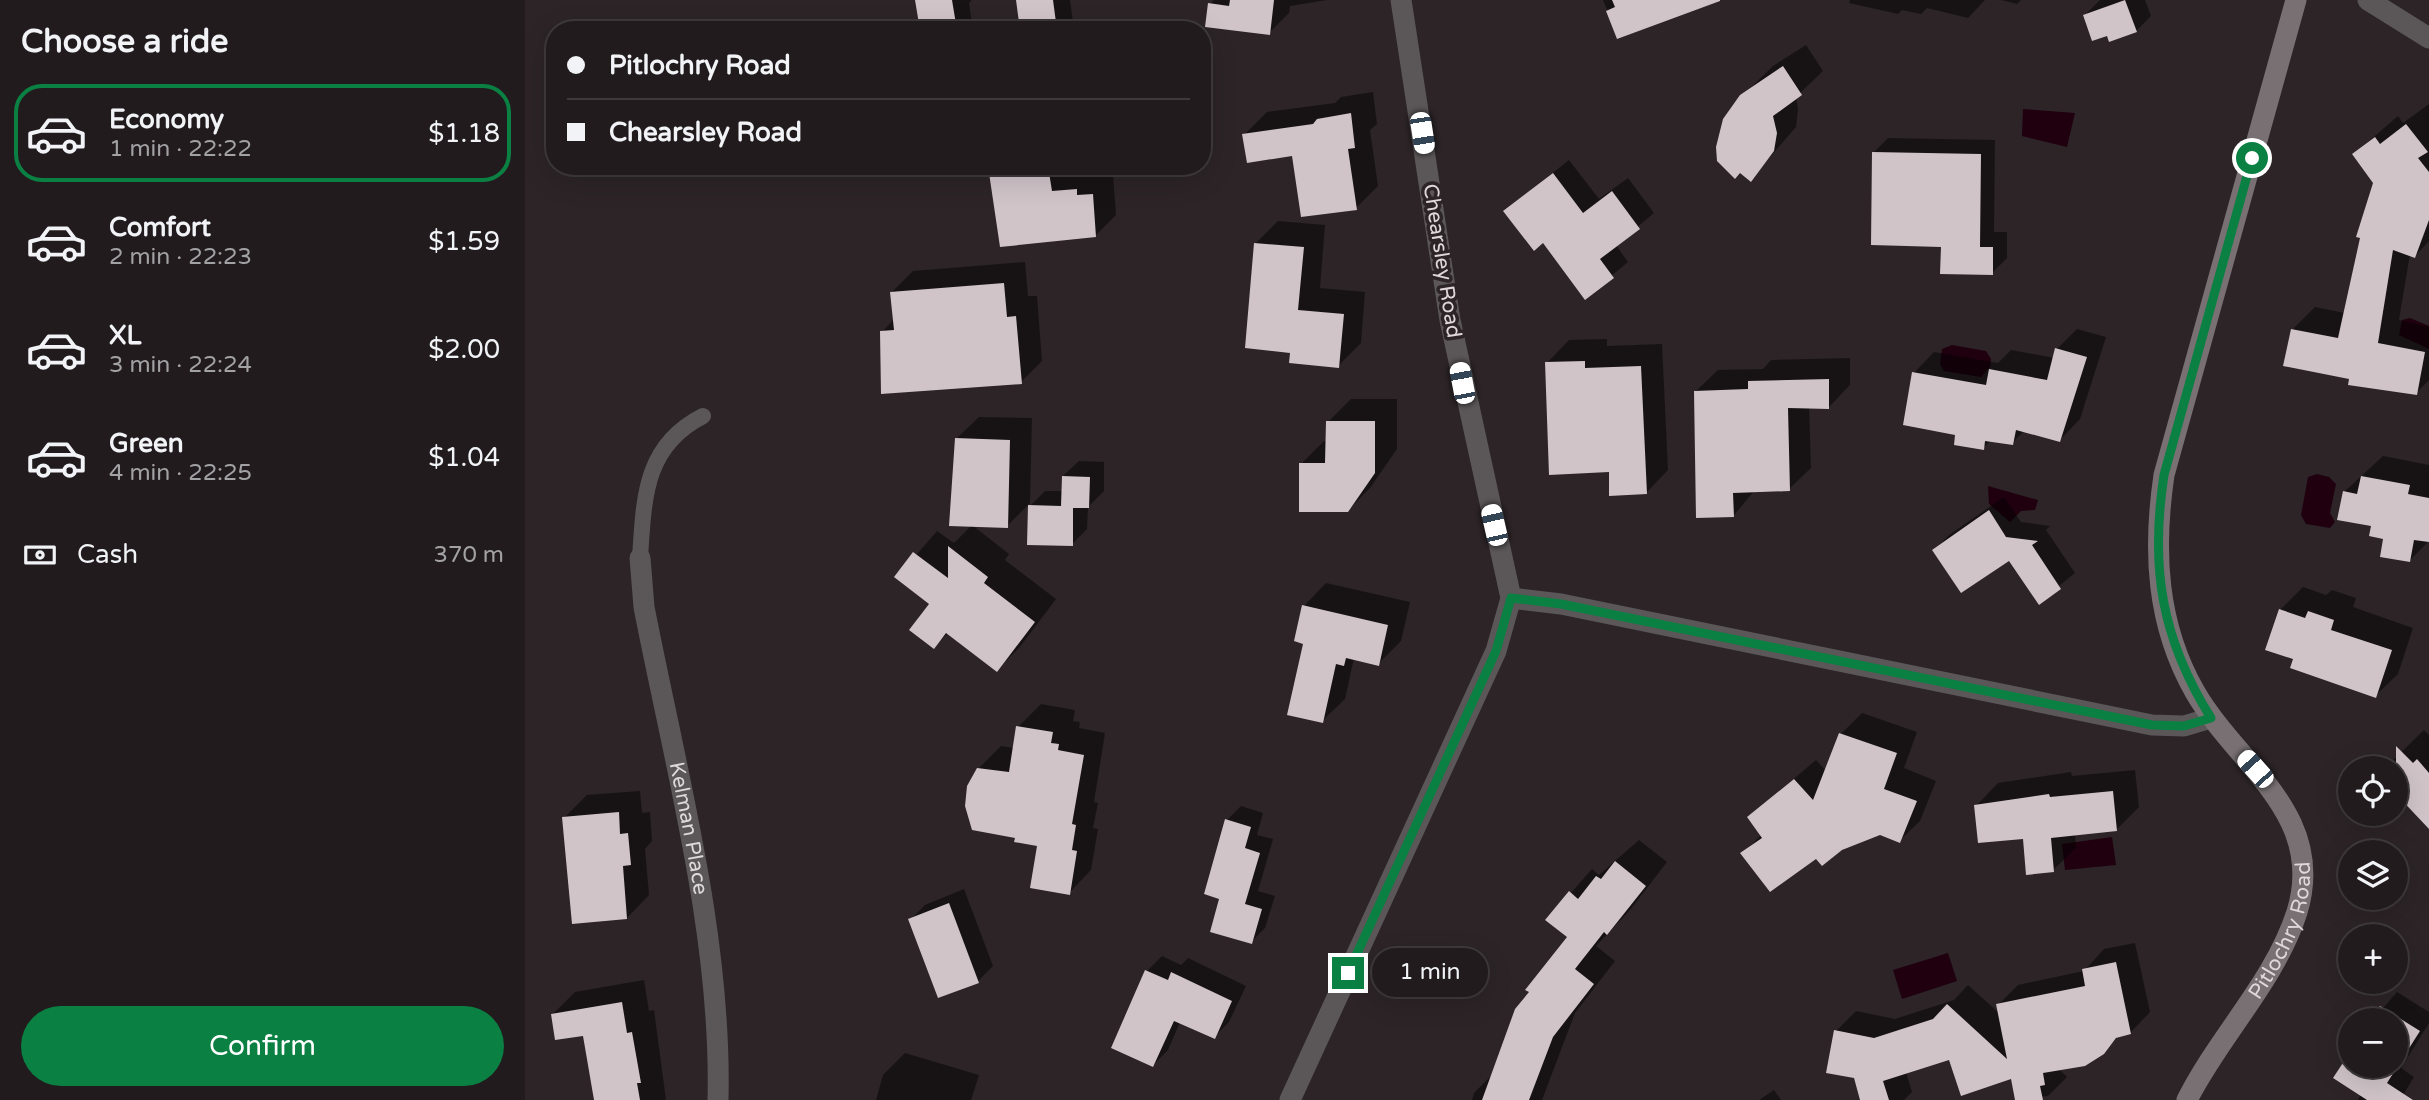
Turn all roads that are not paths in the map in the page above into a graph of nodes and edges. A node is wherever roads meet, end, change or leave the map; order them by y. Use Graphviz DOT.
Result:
graph roads {
  1 [pos="1401,0"];
  2 [pos="2296,0"];
  3 [pos="2368,0"];
  4 [pos="2429,38"];
  5 [pos="703,416"];
  6 [pos="640,558"];
  7 [pos="1511,598"];
  8 [pos="2211,718"];
  9 [pos="718,1100"];
  10 [pos="1290,1100"];
  11 [pos="2187,1100"];
  1 -- 7 [label="street, Chearsley Road"];
  2 -- 8 [label="street, Pitlochry Road"];
  3 -- 4 [label="street"];
  5 -- 6 [label="lane"];
  6 -- 9 [label="street, Kelman Place"];
  7 -- 8 [label="street"];
  7 -- 10 [label="street, Chearsley Road"];
  8 -- 11 [label="street, Pitlochry Road"];
}
